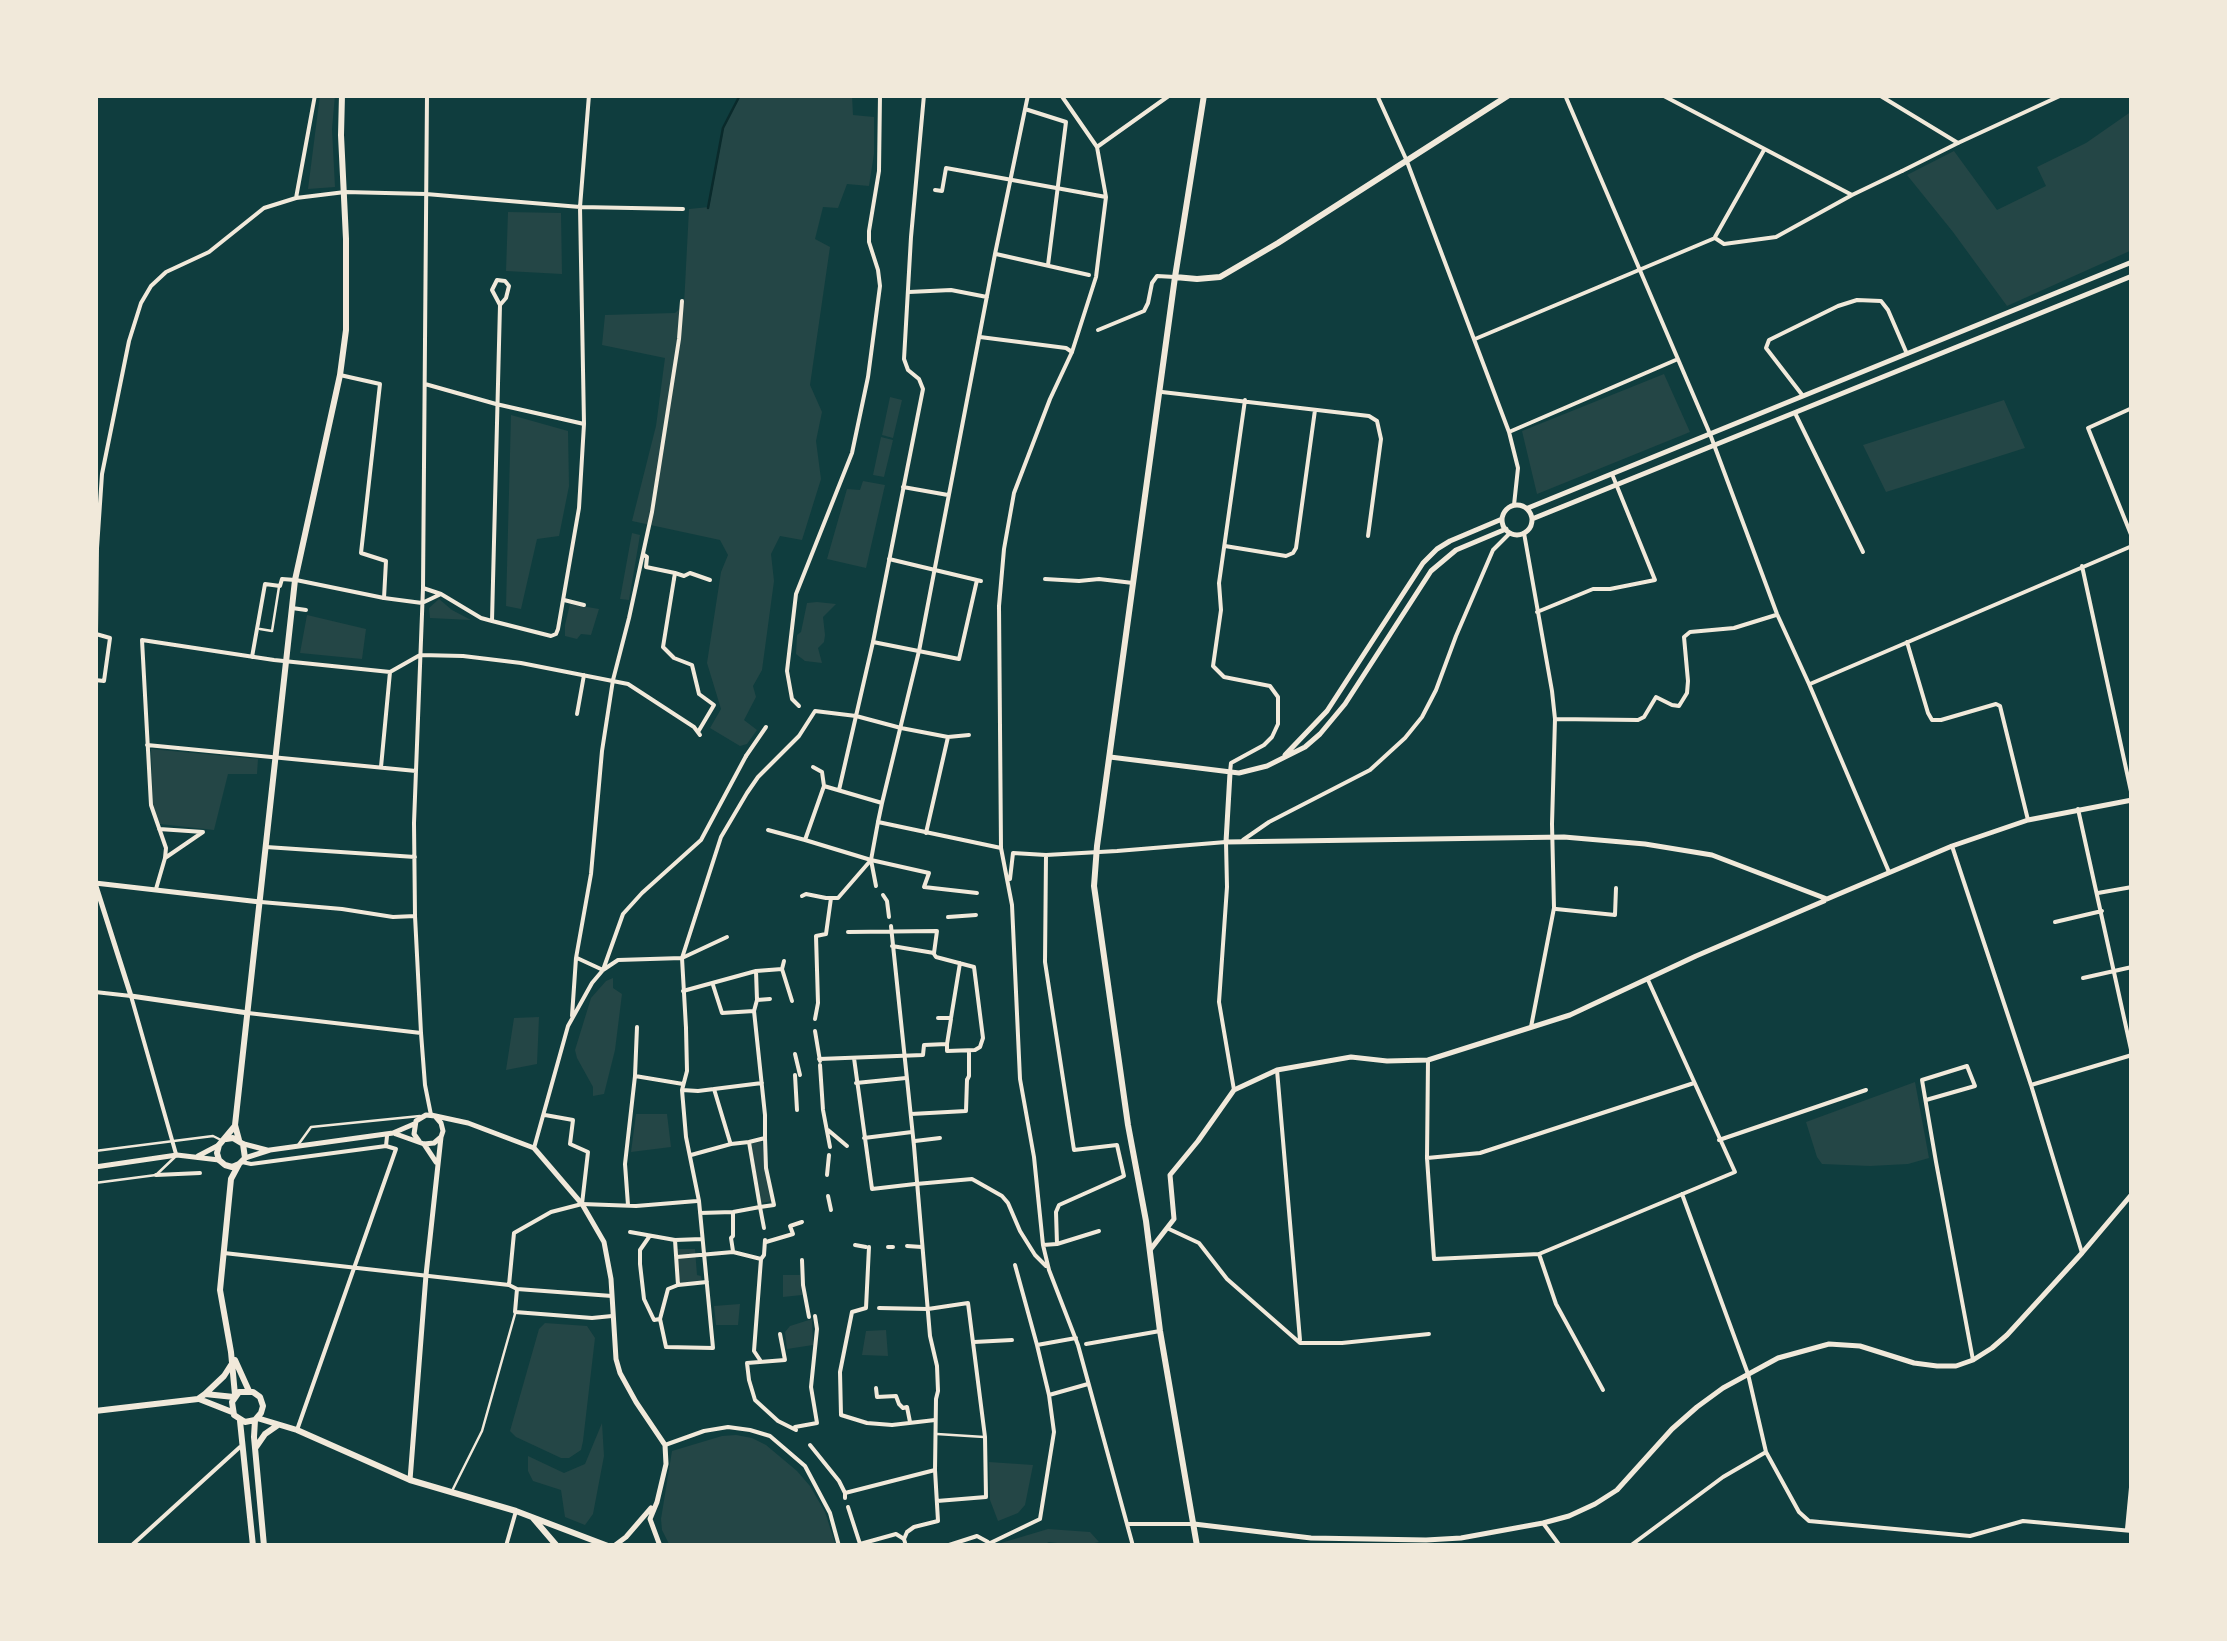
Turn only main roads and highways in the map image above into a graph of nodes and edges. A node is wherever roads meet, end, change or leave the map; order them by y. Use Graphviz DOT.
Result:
graph roads {
  1 [pos="342,95"];
  2 [pos="1509,95"];
  3 [pos="1201,98"];
  4 [pos="1175,277"];
  5 [pos="235,1126"];
  6 [pos="223,1142"];
  7 [pos="241,1142"];
  8 [pos="242,1162"];
  9 [pos="222,1163"];
  10 [pos="231,1179"];
  11 [pos="231,1352"];
  12 [pos="232,1364"];
  13 [pos="249,1390"];
  14 [pos="201,1396"];
  15 [pos="234,1396"];
  16 [pos="262,1406"];
  17 [pos="95,1410"];
  18 [pos="232,1412"];
  19 [pos="256,1419"];
  20 [pos="240,1420"];
  21 [pos="282,1425"];
  22 [pos="255,1448"];
  23 [pos="532,1517"];
  24 [pos="254,1546"];
  25 [pos="264,1546"];
  26 [pos="557,1546"];
  27 [pos="611,1546"];
  28 [pos="1197,1546"];
  1 -- 5 [label="main road"];
  2 -- 4 [label="main road"];
  3 -- 4 [label="main road"];
  4 -- 28 [label="main road"];
  5 -- 6 [label="main road"];
  5 -- 7 [label="main road"];
  6 -- 7 [label="main road"];
  6 -- 9 [label="main road"];
  7 -- 8 [label="main road"];
  8 -- 9 [label="main road"];
  8 -- 10 [label="main road"];
  9 -- 10 [label="main road"];
  10 -- 11 [label="main road"];
  11 -- 12 [label="main road"];
  11 -- 13 [label="main road"];
  12 -- 14 [label="main road"];
  12 -- 15 [label="main road"];
  13 -- 15 [label="main road"];
  13 -- 16 [label="main road"];
  14 -- 15 [label="main road"];
  14 -- 17 [label="main road"];
  14 -- 18 [label="main road"];
  15 -- 18 [label="main road"];
  16 -- 19 [label="main road"];
  16 -- 21 [label="main road"];
  18 -- 20 [label="main road"];
  19 -- 20 [label="main road"];
  19 -- 21 [label="main road"];
  19 -- 22 [label="main road"];
  20 -- 24 [label="main road"];
  21 -- 22 [label="main road"];
  21 -- 23 [label="main road"];
  22 -- 25 [label="main road"];
  23 -- 26 [label="main road"];
  23 -- 27 [label="main road"];
}
